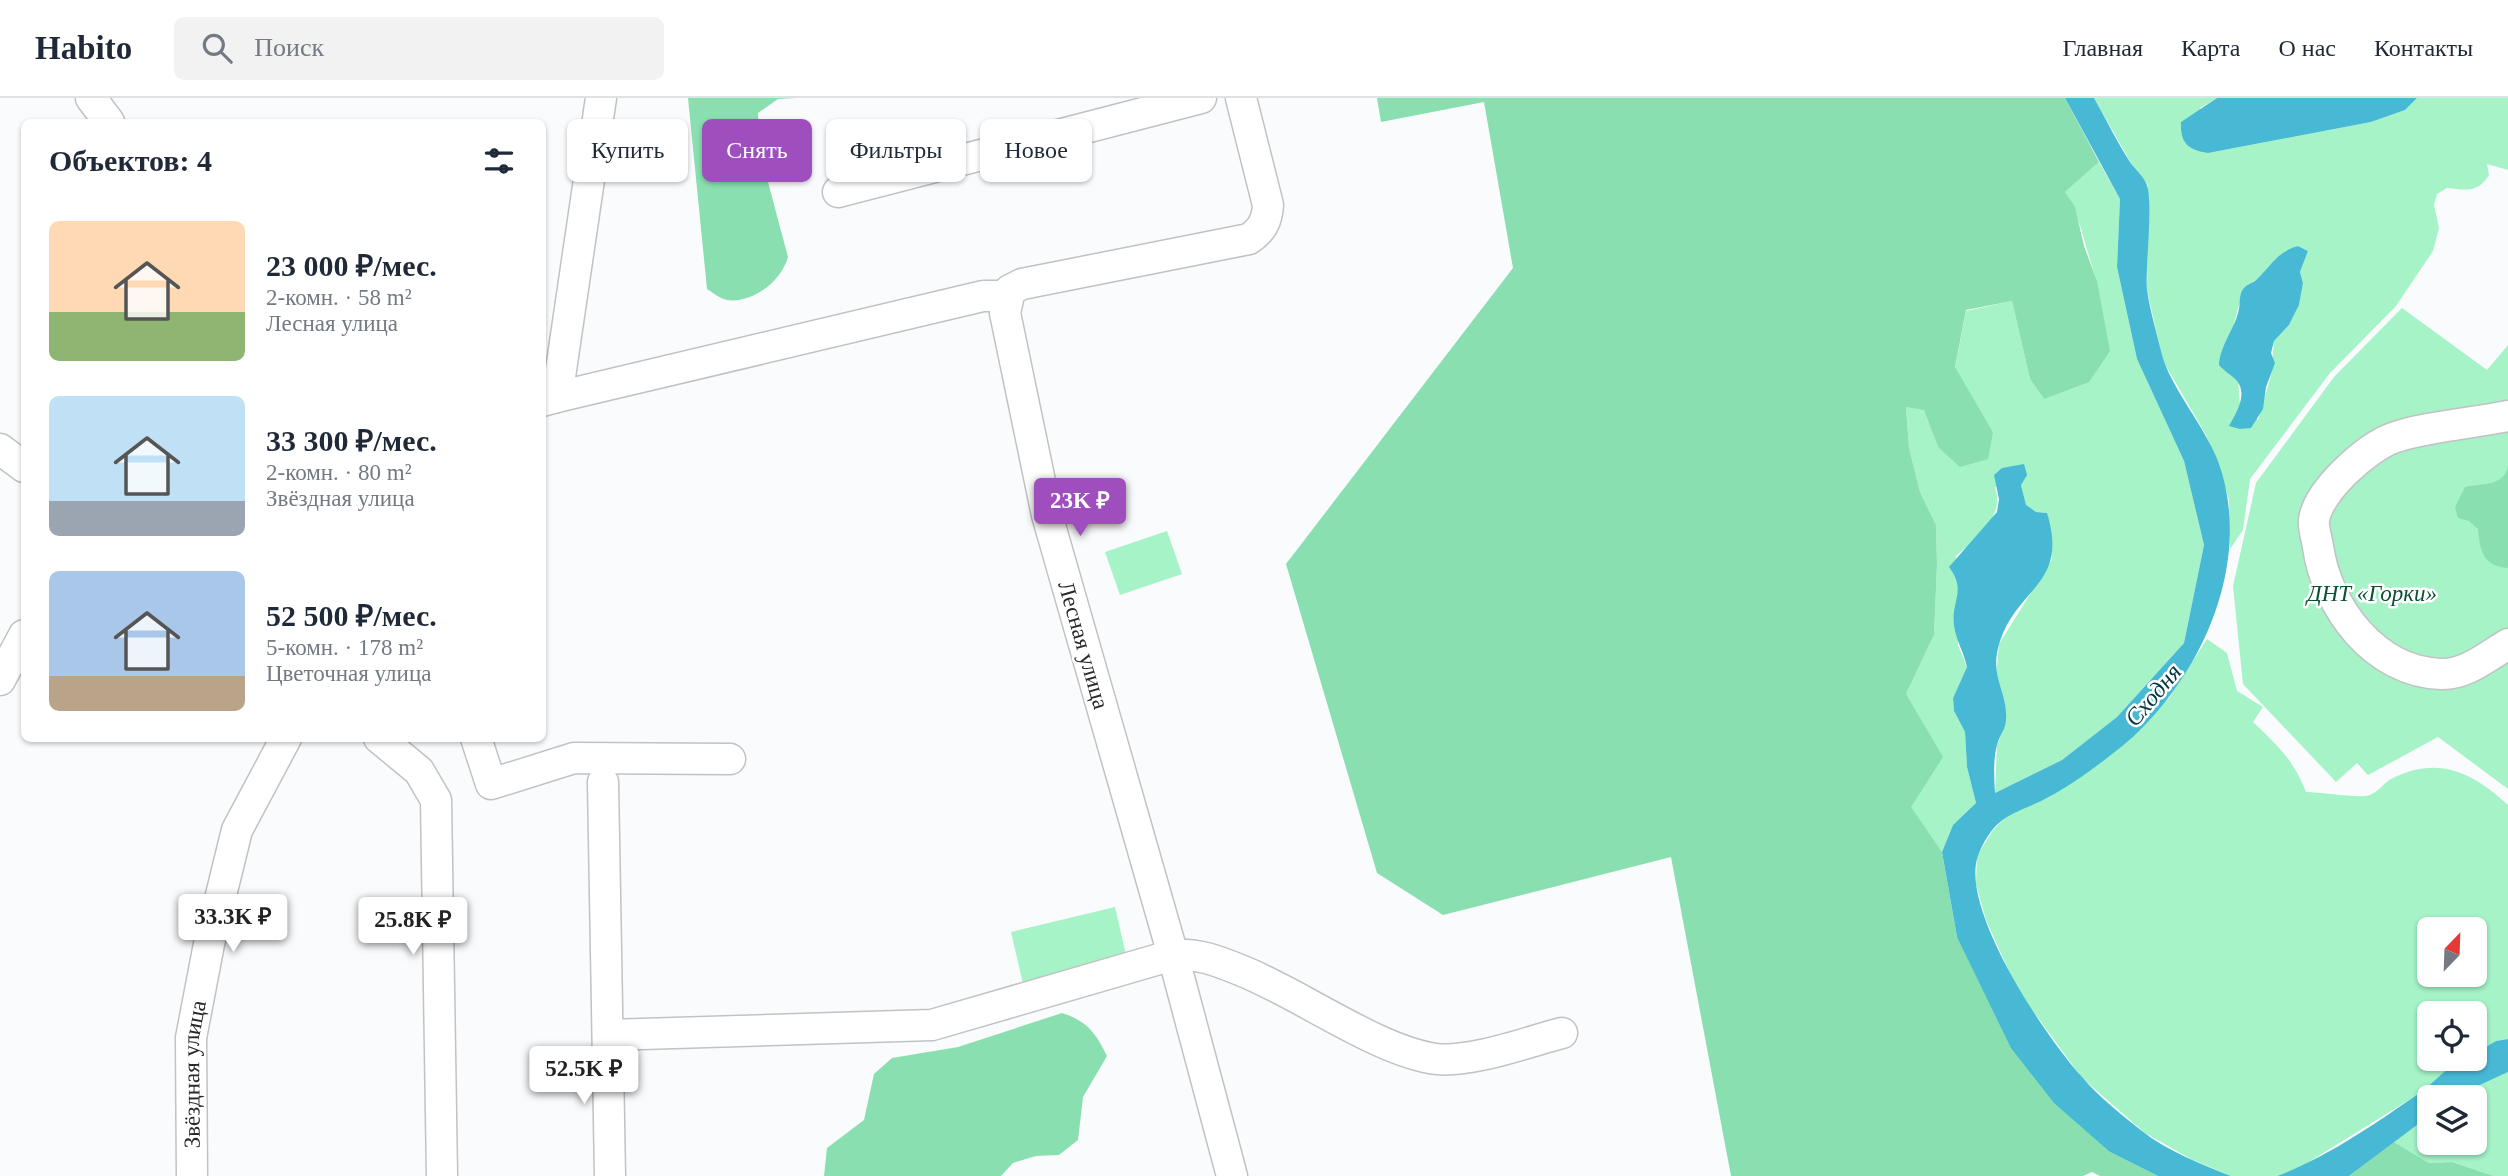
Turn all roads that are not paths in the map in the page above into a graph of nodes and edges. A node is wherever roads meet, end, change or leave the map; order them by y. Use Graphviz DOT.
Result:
graph roads {
  1 [pos="91,98"];
  2 [pos="601,98"];
  3 [pos="1201,98"];
  4 [pos="1241,98"];
  5 [pos="107,119"];
  6 [pos="838,192"];
  7 [pos="1008,296"];
  8 [pos="550,399"];
  9 [pos="2508,416"];
  10 [pos="0,449"];
  11 [pos="21,465"];
  12 [pos="21,641"];
  13 [pos="2508,644"];
  14 [pos="0,680"];
  15 [pos="284,742"];
  16 [pos="384,742"];
  17 [pos="477,742"];
  18 [pos="730,759"];
  19 [pos="603,782"];
  20 [pos="1173,955"];
  21 [pos="1562,1033"];
  22 [pos="609,1035"];
  23 [pos="192,1176"];
  24 [pos="442,1176"];
  25 [pos="610,1176"];
  26 [pos="1232,1176"];
  1 -- 5 [label="street"];
  2 -- 8 [label="street"];
  3 -- 6 [label="street"];
  4 -- 7 [label="street"];
  7 -- 8 [label="street"];
  7 -- 20 [label="street, Лесная улица"];
  9 -- 13 [label="street"];
  10 -- 11 [label="street"];
  12 -- 14 [label="street"];
  15 -- 23 [label="street, Звёздная улица"];
  16 -- 24 [label="street"];
  17 -- 18 [label="street"];
  19 -- 22 [label="street"];
  20 -- 21 [label="street"];
  20 -- 22 [label="street"];
  20 -- 26 [label="street, Лесная улица"];
  22 -- 25 [label="street"];
}
